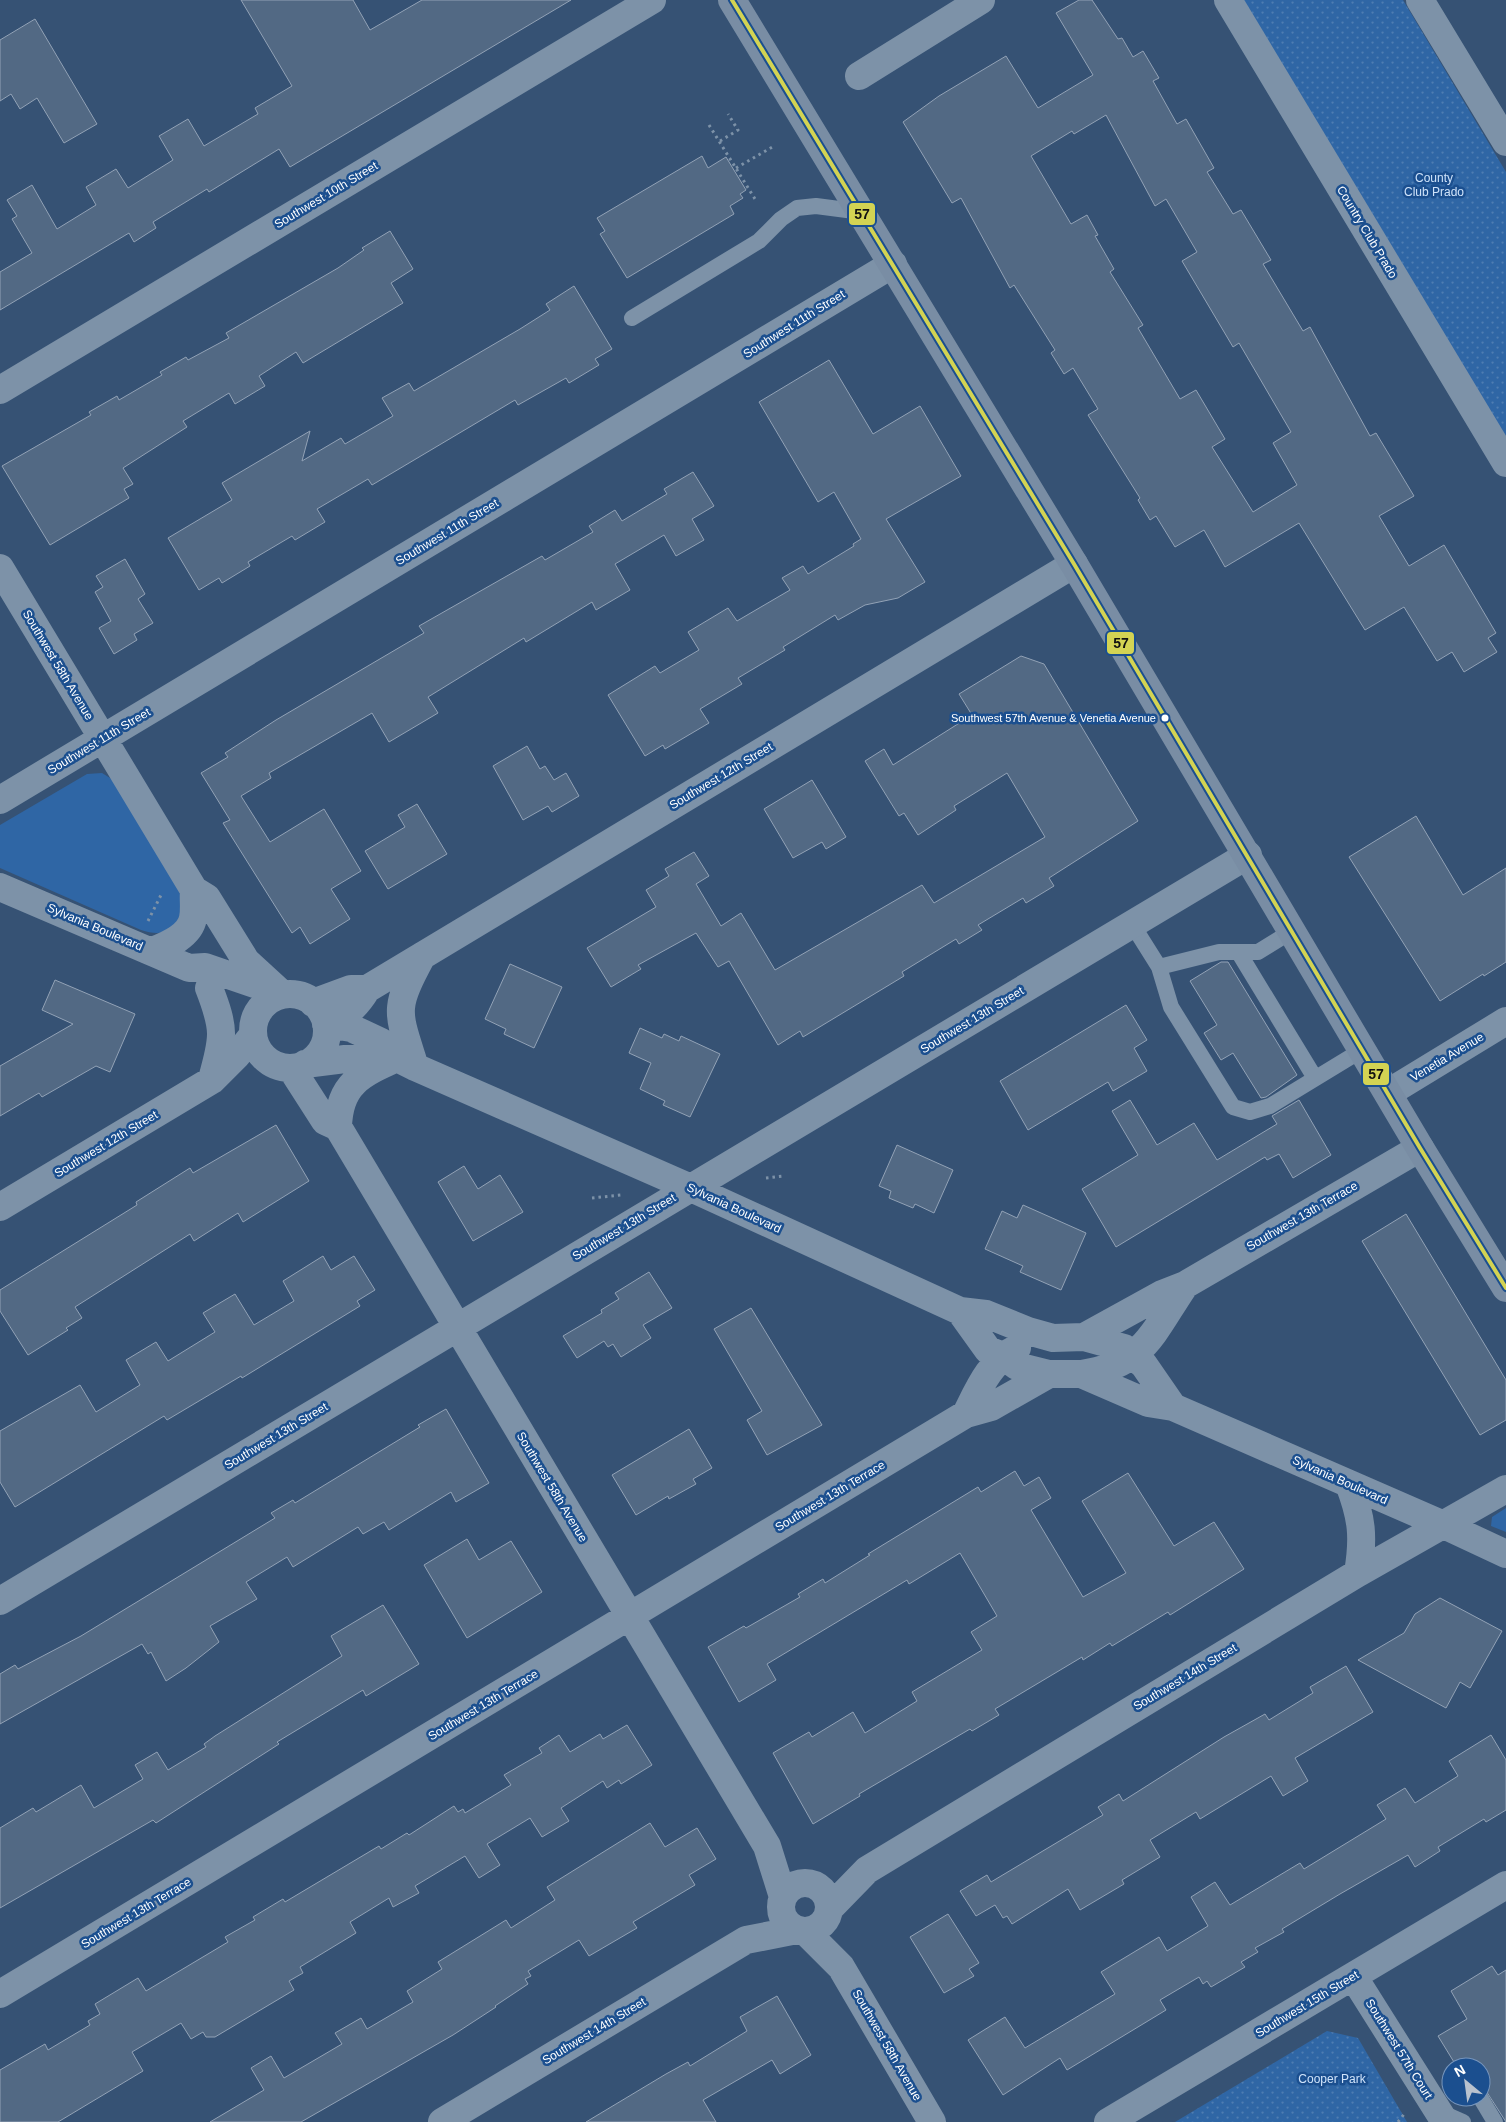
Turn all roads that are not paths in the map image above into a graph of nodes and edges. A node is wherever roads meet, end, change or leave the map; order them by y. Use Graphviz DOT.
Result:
graph roads {
  1 [pos="652,0"];
  2 [pos="732,0"];
  3 [pos="981,0"];
  4 [pos="1228,0"];
  5 [pos="1420,0"];
  6 [pos="859,76"];
  7 [pos="1506,142"];
  8 [pos="862,212"];
  9 [pos="893,264"];
  10 [pos="632,318"];
  11 [pos="0,390"];
  12 [pos="1506,463"];
  13 [pos="1074,564"];
  14 [pos="0,568"];
  15 [pos="103,738"];
  16 [pos="0,800"];
  17 [pos="1248,855"];
  18 [pos="0,887"];
  19 [pos="194,890"];
  20 [pos="1132,924"];
  21 [pos="1292,931"];
  22 [pos="152,951"];
  23 [pos="1239,953"];
  24 [pos="423,955"];
  25 [pos="1159,967"];
  26 [pos="189,968"];
  27 [pos="209,988"];
  28 [pos="282,994"];
  29 [pos="320,1013"];
  30 [pos="1506,1021"];
  31 [pos="253,1031"];
  32 [pos="1362,1050"];
  33 [pos="406,1062"];
  34 [pos="289,1065"];
  35 [pos="1315,1078"];
  36 [pos="212,1080"];
  37 [pos="1388,1093"];
  38 [pos="338,1127"];
  39 [pos="1420,1148"];
  40 [pos="691,1188"];
  41 [pos="0,1207"];
  42 [pos="1185,1286"];
  43 [pos="1506,1288"];
  44 [pos="960,1311"];
  45 [pos="457,1327"];
  46 [pos="1084,1336"];
  47 [pos="1053,1338"];
  48 [pos="1134,1355"];
  49 [pos="1003,1356"];
  50 [pos="1049,1374"];
  51 [pos="1081,1374"];
  52 [pos="1173,1407"];
  53 [pos="966,1414"];
  54 [pos="1350,1484"];
  55 [pos="1506,1489"];
  56 [pos="1444,1524"];
  57 [pos="1506,1554"];
  58 [pos="1358,1573"];
  59 [pos="0,1601"];
  60 [pos="630,1617"];
  61 [pos="767,1846"];
  62 [pos="866,1870"];
  63 [pos="809,1883"];
  64 [pos="1506,1885"];
  65 [pos="782,1901"];
  66 [pos="829,1911"];
  67 [pos="801,1931"];
  68 [pos="746,1940"];
  69 [pos="841,1967"];
  70 [pos="1353,1976"];
  71 [pos="0,1994"];
  72 [pos="1486,2107"];
  73 [pos="1442,2116"];
  74 [pos="442,2122"];
  75 [pos="932,2122"];
  76 [pos="1108,2122"];
  77 [pos="1463,2122"];
  78 [pos="1495,2122"];
  1 -- 11 [label="street, Southwest 10th Street"];
  2 -- 8 [label="main road"];
  3 -- 6 [label="street"];
  4 -- 12 [label="street, Country Club Prado"];
  5 -- 7 [label="street"];
  8 -- 9 [label="main road"];
  8 -- 10 [label="lane"];
  9 -- 13 [label="main road"];
  9 -- 15 [label="street, Southwest 11th Street"];
  13 -- 17 [label="main road"];
  13 -- 24 [label="street, Southwest 12th Street"];
  14 -- 15 [label="street, Southwest 58th Avenue"];
  15 -- 16 [label="street, Southwest 11th Street"];
  15 -- 19 [label="street, Southwest 58th Avenue"];
  17 -- 20 [label="street, Southwest 13th Street"];
  17 -- 21 [label="main road"];
  18 -- 22 [label="street, Sylvania Boulevard"];
  19 -- 22 [label="street"];
  19 -- 28 [label="street, Southwest 58th Avenue"];
  20 -- 25 [label="lane"];
  20 -- 40 [label="street, Southwest 13th Street"];
  21 -- 23 [label="lane"];
  21 -- 32 [label="main road"];
  22 -- 26 [label="street, Sylvania Boulevard"];
  23 -- 25 [label="lane"];
  23 -- 35 [label="lane"];
  24 -- 29 [label="street, Southwest 12th Street"];
  24 -- 33 [label="street"];
  25 -- 35 [label="lane"];
  26 -- 27 [label="street, Sylvania Boulevard"];
  26 -- 28 [label="street, Sylvania Boulevard"];
  27 -- 31 [label="street, Sylvania Boulevard"];
  27 -- 36 [label="street"];
  28 -- 29 [label="street"];
  28 -- 31 [label="street"];
  29 -- 33 [label="street, Sylvania Boulevard"];
  29 -- 34 [label="street"];
  30 -- 37 [label="street, Venetia Avenue"];
  31 -- 34 [label="street"];
  31 -- 36 [label="street, Southwest 12th Street"];
  32 -- 35 [label="lane"];
  32 -- 37 [label="main road"];
  33 -- 34 [label="street, Sylvania Boulevard"];
  33 -- 38 [label="street"];
  33 -- 40 [label="street, Sylvania Boulevard"];
  34 -- 36 [label="street, Southwest 12th Street"];
  34 -- 38 [label="street, Southwest 58th Avenue"];
  36 -- 41 [label="street, Southwest 12th Street"];
  37 -- 39 [label="main road"];
  38 -- 45 [label="street, Southwest 58th Avenue"];
  39 -- 42 [label="street, Southwest 13th Terrace"];
  39 -- 43 [label="main road"];
  40 -- 44 [label="street, Sylvania Boulevard"];
  40 -- 45 [label="street, Southwest 13th Street"];
  42 -- 46 [label="street, Southwest 13th Terrace"];
  42 -- 48 [label="street, Southwest 13th Terrace"];
  44 -- 47 [label="street, Sylvania Boulevard"];
  44 -- 49 [label="street, Sylvania Boulevard"];
  45 -- 59 [label="street, Southwest 13th Street"];
  45 -- 60 [label="street, Southwest 58th Avenue"];
  46 -- 47 [label="street, Sylvania Boulevard"];
  46 -- 48 [label="street, Sylvania Boulevard"];
  47 -- 49 [label="street"];
  48 -- 51 [label="street, Southwest 13th Terrace"];
  48 -- 52 [label="street, Sylvania Boulevard"];
  49 -- 50 [label="street, Sylvania Boulevard"];
  49 -- 53 [label="street"];
  50 -- 51 [label="street, Sylvania Boulevard"];
  50 -- 53 [label="street, Southwest 13th Terrace"];
  51 -- 52 [label="street, Sylvania Boulevard"];
  52 -- 54 [label="street, Sylvania Boulevard"];
  53 -- 60 [label="street, Southwest 13th Terrace"];
  54 -- 56 [label="street, Sylvania Boulevard"];
  54 -- 58 [label="street"];
  55 -- 56 [label="street, Southwest 14th Street"];
  56 -- 57 [label="street, Sylvania Boulevard"];
  56 -- 58 [label="street, Southwest 14th Street"];
  58 -- 62 [label="street, Southwest 14th Street"];
  60 -- 61 [label="street, Southwest 58th Avenue"];
  60 -- 71 [label="street, Southwest 13th Terrace"];
  61 -- 63 [label="street, Southwest 58th Avenue"];
  61 -- 65 [label="street, Southwest 58th Avenue"];
  62 -- 63 [label="street, Southwest 14th Street"];
  62 -- 66 [label="street, Southwest 14th Street"];
  63 -- 65 [label="street"];
  63 -- 66 [label="street"];
  64 -- 70 [label="street, Southwest 15th Street"];
  65 -- 67 [label="street"];
  65 -- 68 [label="street, Southwest 14th Street"];
  66 -- 67 [label="street"];
  66 -- 69 [label="street, Southwest 58th Avenue"];
  67 -- 68 [label="street, Southwest 14th Street"];
  67 -- 69 [label="street, Southwest 58th Avenue"];
  68 -- 74 [label="street, Southwest 14th Street"];
  69 -- 75 [label="street, Southwest 58th Avenue"];
  70 -- 73 [label="street, Southwest 57th Court"];
  70 -- 76 [label="street, Southwest 15th Street"];
  72 -- 78 [label="lane"];
  73 -- 77 [label="lane"];
}
